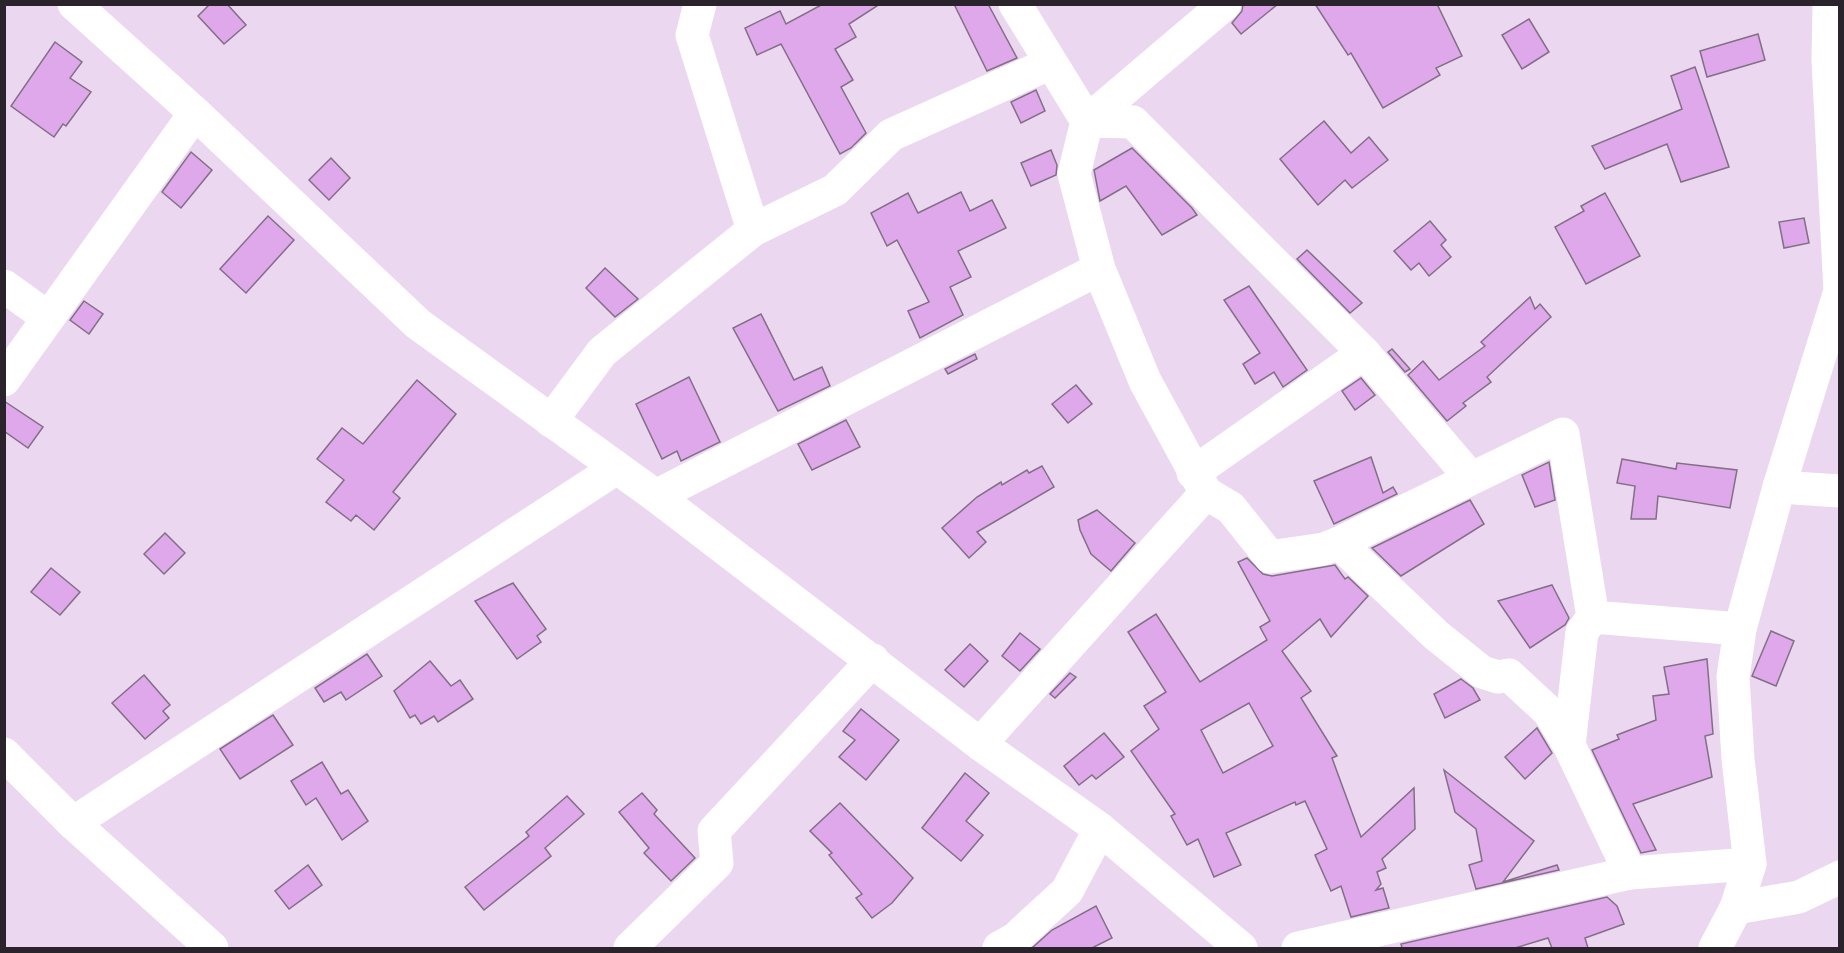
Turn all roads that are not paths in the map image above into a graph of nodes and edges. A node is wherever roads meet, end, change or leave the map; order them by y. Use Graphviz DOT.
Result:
graph roads {
  1 [pos="74,4"];
  2 [pos="700,4"];
  3 [pos="1015,4"];
  4 [pos="1226,4"];
  5 [pos="1829,4"];
  6 [pos="1051,63"];
  7 [pos="195,113"];
  8 [pos="1087,122"];
  9 [pos="753,230"];
  10 [pos="1099,269"];
  11 [pos="4,286"];
  12 [pos="47,317"];
  13 [pos="1364,353"];
  14 [pos="4,380"];
  15 [pos="551,421"];
  16 [pos="615,469"];
  17 [pos="1470,477"];
  18 [pos="1199,483"];
  19 [pos="1779,487"];
  20 [pos="1839,491"];
  21 [pos="656,495"];
  22 [pos="1339,543"];
  23 [pos="1593,617"];
  24 [pos="1740,629"];
  25 [pos="873,660"];
  26 [pos="980,744"];
  27 [pos="1569,746"];
  28 [pos="4,754"];
  29 [pos="74,823"];
  30 [pos="1100,829"];
  31 [pos="1750,864"];
  32 [pos="1630,873"];
  33 [pos="1839,877"];
  34 [pos="1736,908"];
  35 [pos="212,948"];
  36 [pos="630,948"];
  37 [pos="999,948"];
  38 [pos="1241,948"];
  39 [pos="1298,948"];
  40 [pos="1715,948"];
  1 -- 7 [label="street"];
  2 -- 9 [label="street"];
  3 -- 6 [label="street"];
  4 -- 8 [label="street"];
  5 -- 19 [label="street"];
  6 -- 8 [label="street"];
  6 -- 9 [label="street"];
  7 -- 12 [label="street"];
  7 -- 15 [label="street"];
  8 -- 10 [label="street"];
  8 -- 13 [label="street"];
  9 -- 15 [label="street"];
  10 -- 18 [label="street"];
  10 -- 21 [label="street"];
  11 -- 12 [label="street"];
  12 -- 14 [label="street"];
  13 -- 17 [label="street"];
  13 -- 18 [label="street"];
  15 -- 16 [label="street"];
  16 -- 21 [label="street"];
  16 -- 29 [label="street"];
  17 -- 22 [label="street"];
  17 -- 23 [label="street"];
  18 -- 22 [label="street"];
  18 -- 26 [label="street"];
  19 -- 20 [label="street"];
  19 -- 24 [label="street"];
  21 -- 25 [label="street"];
  22 -- 27 [label="street"];
  23 -- 24 [label="street"];
  23 -- 27 [label="street"];
  24 -- 31 [label="street"];
  25 -- 26 [label="street"];
  25 -- 36 [label="street"];
  26 -- 30 [label="street"];
  27 -- 32 [label="street"];
  28 -- 29 [label="street"];
  29 -- 35 [label="street"];
  30 -- 37 [label="street"];
  30 -- 38 [label="street"];
  31 -- 32 [label="street"];
  31 -- 34 [label="street"];
  32 -- 39 [label="street"];
  33 -- 34 [label="street"];
  34 -- 40 [label="street"];
}
